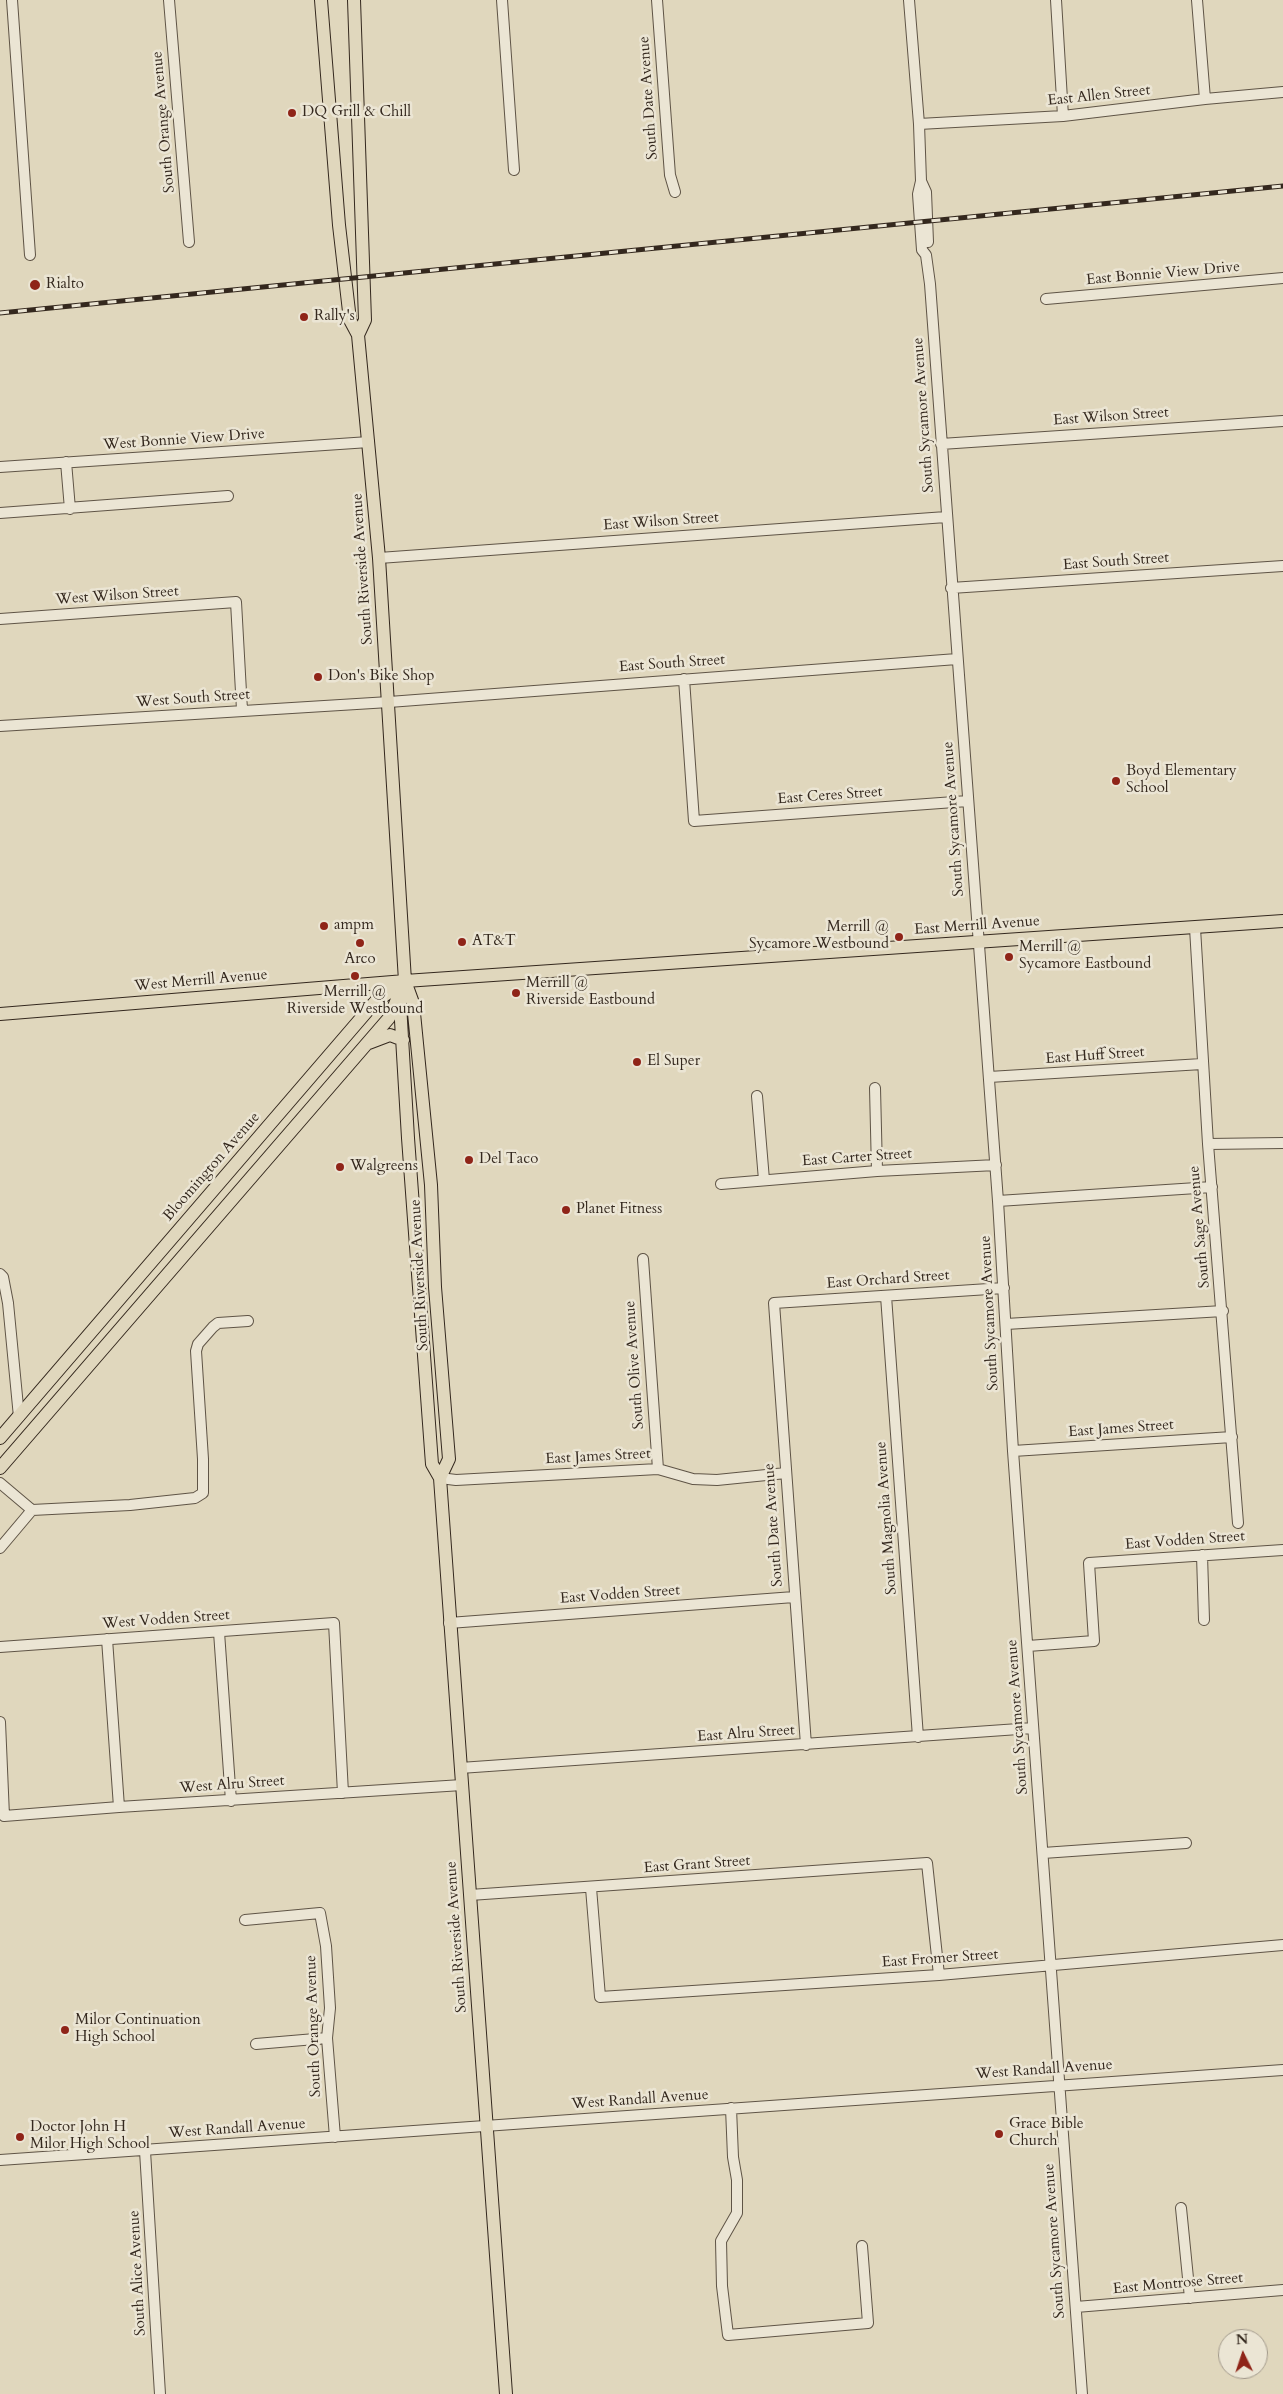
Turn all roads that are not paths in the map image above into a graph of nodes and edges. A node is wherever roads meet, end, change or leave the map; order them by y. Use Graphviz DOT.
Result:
graph roads {
  1 [pos="12,0"];
  2 [pos="169,0"];
  3 [pos="321,0"];
  4 [pos="354,0"];
  5 [pos="502,0"];
  6 [pos="657,0"];
  7 [pos="909,0"];
  8 [pos="1056,0"];
  9 [pos="1197,0"];
  10 [pos="1283,92"];
  11 [pos="1205,98"];
  12 [pos="1063,116"];
  13 [pos="919,124"];
  14 [pos="514,170"];
  15 [pos="675,192"];
  16 [pos="189,242"];
  17 [pos="30,255"];
  18 [pos="1283,278"];
  19 [pos="1046,299"];
  20 [pos="358,335"];
  21 [pos="1283,421"];
  22 [pos="369,442"];
  23 [pos="941,444"];
  24 [pos="66,462"];
  25 [pos="0,467"];
  26 [pos="228,496"];
  27 [pos="70,509"];
  28 [pos="0,513"];
  29 [pos="946,517"];
  30 [pos="379,558"];
  31 [pos="1283,566"];
  32 [pos="951,588"];
  33 [pos="0,619"];
  34 [pos="957,659"];
  35 [pos="684,678"];
  36 [pos="389,702"];
  37 [pos="242,710"];
  38 [pos="0,726"];
  39 [pos="968,801"];
  40 [pos="1283,921"];
  41 [pos="1195,928"];
  42 [pos="978,943"];
  43 [pos="404,980"];
  44 [pos="0,1014"];
  45 [pos="402,1040"];
  46 [pos="366,1044"];
  47 [pos="1202,1064"];
  48 [pos="989,1077"];
  49 [pos="875,1088"];
  50 [pos="757,1096"];
  51 [pos="1283,1143"];
  52 [pos="1208,1144"];
  53 [pos="996,1165"];
  54 [pos="877,1171"];
  55 [pos="764,1180"];
  56 [pos="721,1184"];
  57 [pos="1212,1187"];
  58 [pos="998,1201"];
  59 [pos="642,1259"];
  60 [pos="0,1274"];
  61 [pos="1004,1288"];
  62 [pos="886,1296"];
  63 [pos="4,1303"];
  64 [pos="774,1303"];
  65 [pos="1223,1311"];
  66 [pos="248,1321"];
  67 [pos="1006,1324"];
  68 [pos="19,1417"];
  69 [pos="1232,1437"];
  70 [pos="0,1438"];
  71 [pos="1013,1451"];
  72 [pos="0,1468"];
  73 [pos="658,1468"];
  74 [pos="786,1472"];
  75 [pos="440,1478"];
  76 [pos="0,1483"];
  77 [pos="32,1510"];
  78 [pos="1238,1523"];
  79 [pos="0,1548"];
  80 [pos="1283,1550"];
  81 [pos="1202,1555"];
  82 [pos="794,1596"];
  83 [pos="1204,1620"];
  84 [pos="449,1623"];
  85 [pos="218,1632"];
  86 [pos="107,1639"];
  87 [pos="1028,1646"];
  88 [pos="0,1648"];
  89 [pos="0,1722"];
  90 [pos="1033,1728"];
  91 [pos="918,1737"];
  92 [pos="0,1745"];
  93 [pos="806,1745"];
  94 [pos="460,1768"];
  95 [pos="462,1785"];
  96 [pos="343,1793"];
  97 [pos="230,1801"];
  98 [pos="119,1807"];
  99 [pos="1186,1843"];
  100 [pos="1043,1853"];
  101 [pos="591,1888"];
  102 [pos="470,1895"];
  103 [pos="246,1920"];
  104 [pos="1283,1945"];
  105 [pos="1050,1966"];
  106 [pos="938,1975"];
  107 [pos="327,2038"];
  108 [pos="256,2044"];
  109 [pos="1283,2070"];
  110 [pos="1058,2084"];
  111 [pos="730,2108"];
  112 [pos="487,2127"];
  113 [pos="335,2137"];
  114 [pos="145,2150"];
  115 [pos="0,2160"];
  116 [pos="1181,2208"];
  117 [pos="862,2246"];
  118 [pos="1283,2290"];
  119 [pos="1190,2298"];
  120 [pos="1076,2307"];
  121 [pos="160,2394"];
  122 [pos="506,2394"];
  123 [pos="1082,2394"];
  1 -- 17 [label="street"];
  2 -- 16 [label="street, South Orange Avenue"];
  3 -- 20 [label="main road, South Riverside Avenue"];
  4 -- 20 [label="main road, South Riverside Avenue"];
  5 -- 14 [label="street"];
  6 -- 15 [label="street, South Date Avenue"];
  7 -- 13 [label="street, South Sycamore Avenue"];
  8 -- 12 [label="street"];
  9 -- 11 [label="street"];
  10 -- 11 [label="street, East Allen Street"];
  11 -- 12 [label="street, East Allen Street"];
  12 -- 13 [label="street, East Allen Street"];
  13 -- 23 [label="street, South Sycamore Avenue"];
  18 -- 19 [label="street, East Bonnie View Drive"];
  20 -- 22 [label="main road, South Riverside Avenue"];
  21 -- 23 [label="street, East Wilson Street"];
  22 -- 24 [label="street, West Bonnie View Drive"];
  22 -- 30 [label="main road, South Riverside Avenue"];
  23 -- 29 [label="street, South Sycamore Avenue"];
  24 -- 25 [label="street, West Bonnie View Drive"];
  24 -- 27 [label="street"];
  26 -- 27 [label="street"];
  27 -- 28 [label="street"];
  29 -- 30 [label="street, East Wilson Street"];
  29 -- 32 [label="street, South Sycamore Avenue"];
  30 -- 36 [label="main road, South Riverside Avenue"];
  31 -- 32 [label="street, East South Street"];
  32 -- 34 [label="street, South Sycamore Avenue"];
  33 -- 37 [label="street, West Wilson Street"];
  34 -- 35 [label="street, East South Street"];
  34 -- 39 [label="street, South Sycamore Avenue"];
  35 -- 36 [label="street, East South Street"];
  35 -- 39 [label="street, East Ceres Street"];
  36 -- 37 [label="street, West South Street"];
  36 -- 43 [label="main road, South Riverside Avenue"];
  37 -- 38 [label="street, West South Street"];
  39 -- 42 [label="street, South Sycamore Avenue"];
  40 -- 41 [label="main road, East Merrill Avenue"];
  41 -- 42 [label="main road, East Merrill Avenue"];
  41 -- 47 [label="street, South Sage Avenue"];
  42 -- 43 [label="main road, East Merrill Avenue"];
  42 -- 48 [label="street, South Sycamore Avenue"];
  43 -- 44 [label="main road, West Merrill Avenue"];
  43 -- 45 [label="main road, South Riverside Avenue"];
  43 -- 46 [label="main road"];
  43 -- 68 [label="main road, Bloomington Avenue"];
  43 -- 75 [label="main road, South Riverside Avenue"];
  45 -- 46 [label="main road"];
  45 -- 75 [label="main road, South Riverside Avenue"];
  46 -- 72 [label="main road"];
  47 -- 48 [label="street, East Huff Street"];
  47 -- 52 [label="street, South Sage Avenue"];
  48 -- 53 [label="street, South Sycamore Avenue"];
  49 -- 54 [label="street"];
  50 -- 55 [label="street"];
  51 -- 52 [label="street"];
  52 -- 57 [label="street, South Sage Avenue"];
  53 -- 54 [label="street, East Carter Street"];
  53 -- 58 [label="street, South Sycamore Avenue"];
  54 -- 55 [label="street, East Carter Street"];
  55 -- 56 [label="street, East Carter Street"];
  57 -- 58 [label="street"];
  57 -- 65 [label="street, South Sage Avenue"];
  58 -- 61 [label="street, South Sycamore Avenue"];
  59 -- 73 [label="street, South Olive Avenue"];
  60 -- 63 [label="street"];
  61 -- 62 [label="street, East Orchard Street"];
  61 -- 67 [label="street, South Sycamore Avenue"];
  62 -- 64 [label="street, East Orchard Street"];
  62 -- 91 [label="street, South Magnolia Avenue"];
  63 -- 68 [label="street"];
  64 -- 74 [label="street, South Date Avenue"];
  65 -- 67 [label="street"];
  65 -- 69 [label="street, South Sage Avenue"];
  66 -- 77 [label="street"];
  67 -- 71 [label="street, South Sycamore Avenue"];
  68 -- 70 [label="main road, Bloomington Avenue"];
  69 -- 71 [label="street, East James Street"];
  69 -- 78 [label="street, South Sage Avenue"];
  71 -- 87 [label="street, South Sycamore Avenue"];
  73 -- 74 [label="street, East James Street"];
  73 -- 75 [label="street, East James Street"];
  74 -- 82 [label="street, South Date Avenue"];
  75 -- 84 [label="main road, South Riverside Avenue"];
  76 -- 77 [label="street"];
  77 -- 79 [label="street"];
  80 -- 81 [label="street, East Vodden Street"];
  81 -- 83 [label="street"];
  81 -- 87 [label="street, East Vodden Street"];
  82 -- 84 [label="street, East Vodden Street"];
  82 -- 93 [label="street, South Date Avenue"];
  84 -- 94 [label="main road, South Riverside Avenue"];
  85 -- 86 [label="street, West Vodden Street"];
  85 -- 96 [label="street, West Vodden Street"];
  85 -- 97 [label="street"];
  86 -- 88 [label="street, West Vodden Street"];
  86 -- 98 [label="street"];
  87 -- 90 [label="street, South Sycamore Avenue"];
  89 -- 92 [label="street"];
  90 -- 91 [label="street, East Alru Street"];
  90 -- 100 [label="street, South Sycamore Avenue"];
  91 -- 93 [label="street, East Alru Street"];
  92 -- 98 [label="street, West Alru Street"];
  93 -- 94 [label="street, East Alru Street"];
  94 -- 95 [label="main road, South Riverside Avenue"];
  95 -- 96 [label="street, West Alru Street"];
  95 -- 102 [label="main road, South Riverside Avenue"];
  96 -- 97 [label="street, West Alru Street"];
  97 -- 98 [label="street, West Alru Street"];
  99 -- 100 [label="street"];
  100 -- 105 [label="street, South Sycamore Avenue"];
  101 -- 102 [label="street, East Grant Street"];
  101 -- 106 [label="street, East Fromer Street"];
  101 -- 106 [label="street, East Grant Street"];
  102 -- 112 [label="main road, South Riverside Avenue"];
  103 -- 107 [label="street, South Orange Avenue"];
  104 -- 105 [label="street, East Fromer Street"];
  105 -- 106 [label="street, East Fromer Street"];
  105 -- 110 [label="street, South Sycamore Avenue"];
  107 -- 108 [label="street"];
  107 -- 113 [label="street, South Orange Avenue"];
  109 -- 110 [label="street, West Randall Avenue"];
  110 -- 111 [label="street, West Randall Avenue"];
  110 -- 120 [label="street, South Sycamore Avenue"];
  111 -- 112 [label="street, West Randall Avenue"];
  111 -- 117 [label="street"];
  112 -- 113 [label="street, West Randall Avenue"];
  112 -- 122 [label="main road, South Riverside Avenue"];
  113 -- 114 [label="street, West Randall Avenue"];
  114 -- 115 [label="street, West Randall Avenue"];
  114 -- 121 [label="street, South Alice Avenue"];
  116 -- 119 [label="street"];
  118 -- 119 [label="street, East Montrose Street"];
  119 -- 120 [label="street, East Montrose Street"];
  120 -- 123 [label="street, South Sycamore Avenue"];
}
